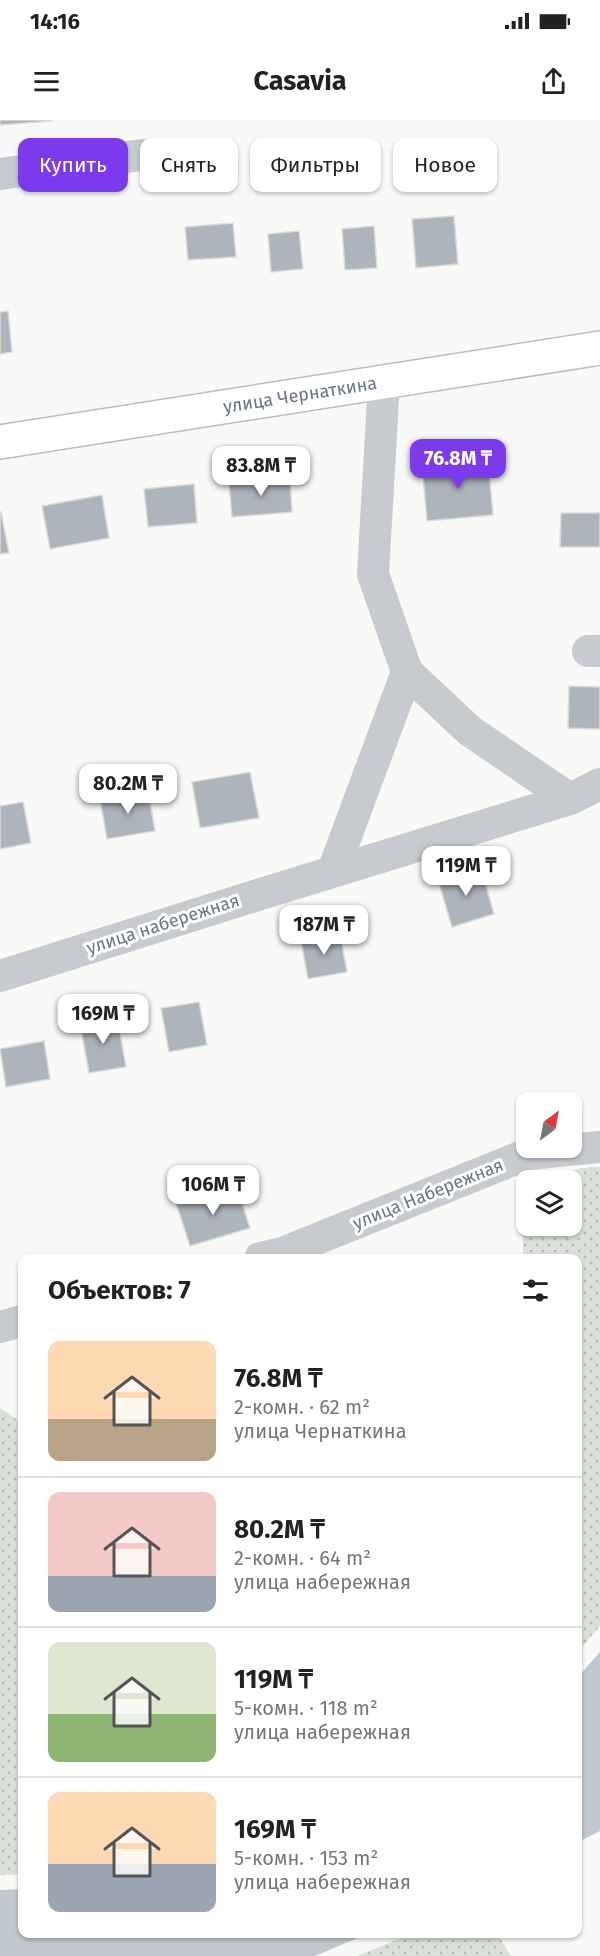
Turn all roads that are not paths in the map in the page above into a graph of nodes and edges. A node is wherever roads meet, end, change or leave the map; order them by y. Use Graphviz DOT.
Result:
graph roads {
  1 [pos="140,155"];
  2 [pos="0,174"];
  3 [pos="600,348"];
  4 [pos="384,382"];
  5 [pos="0,442"];
  6 [pos="408,672"];
  7 [pos="600,784"];
  8 [pos="570,799"];
  9 [pos="333,872"];
  10 [pos="0,976"];
  11 [pos="600,1147"];
  12 [pos="278,1254"];
  13 [pos="18,1322"];
  14 [pos="0,1327"];
  1 -- 2 [label="street"];
  3 -- 4 [label="street, улица Чернаткина"];
  4 -- 5 [label="street, улица Чернаткина"];
  4 -- 6 [label="street"];
  6 -- 8 [label="street"];
  6 -- 9 [label="street"];
  7 -- 8 [label="street, улица набережная"];
  8 -- 9 [label="street, улица набережная"];
  9 -- 10 [label="street, улица набережная"];
  11 -- 12 [label="street, улица Набережная"];
  13 -- 14 [label="street"];
}
